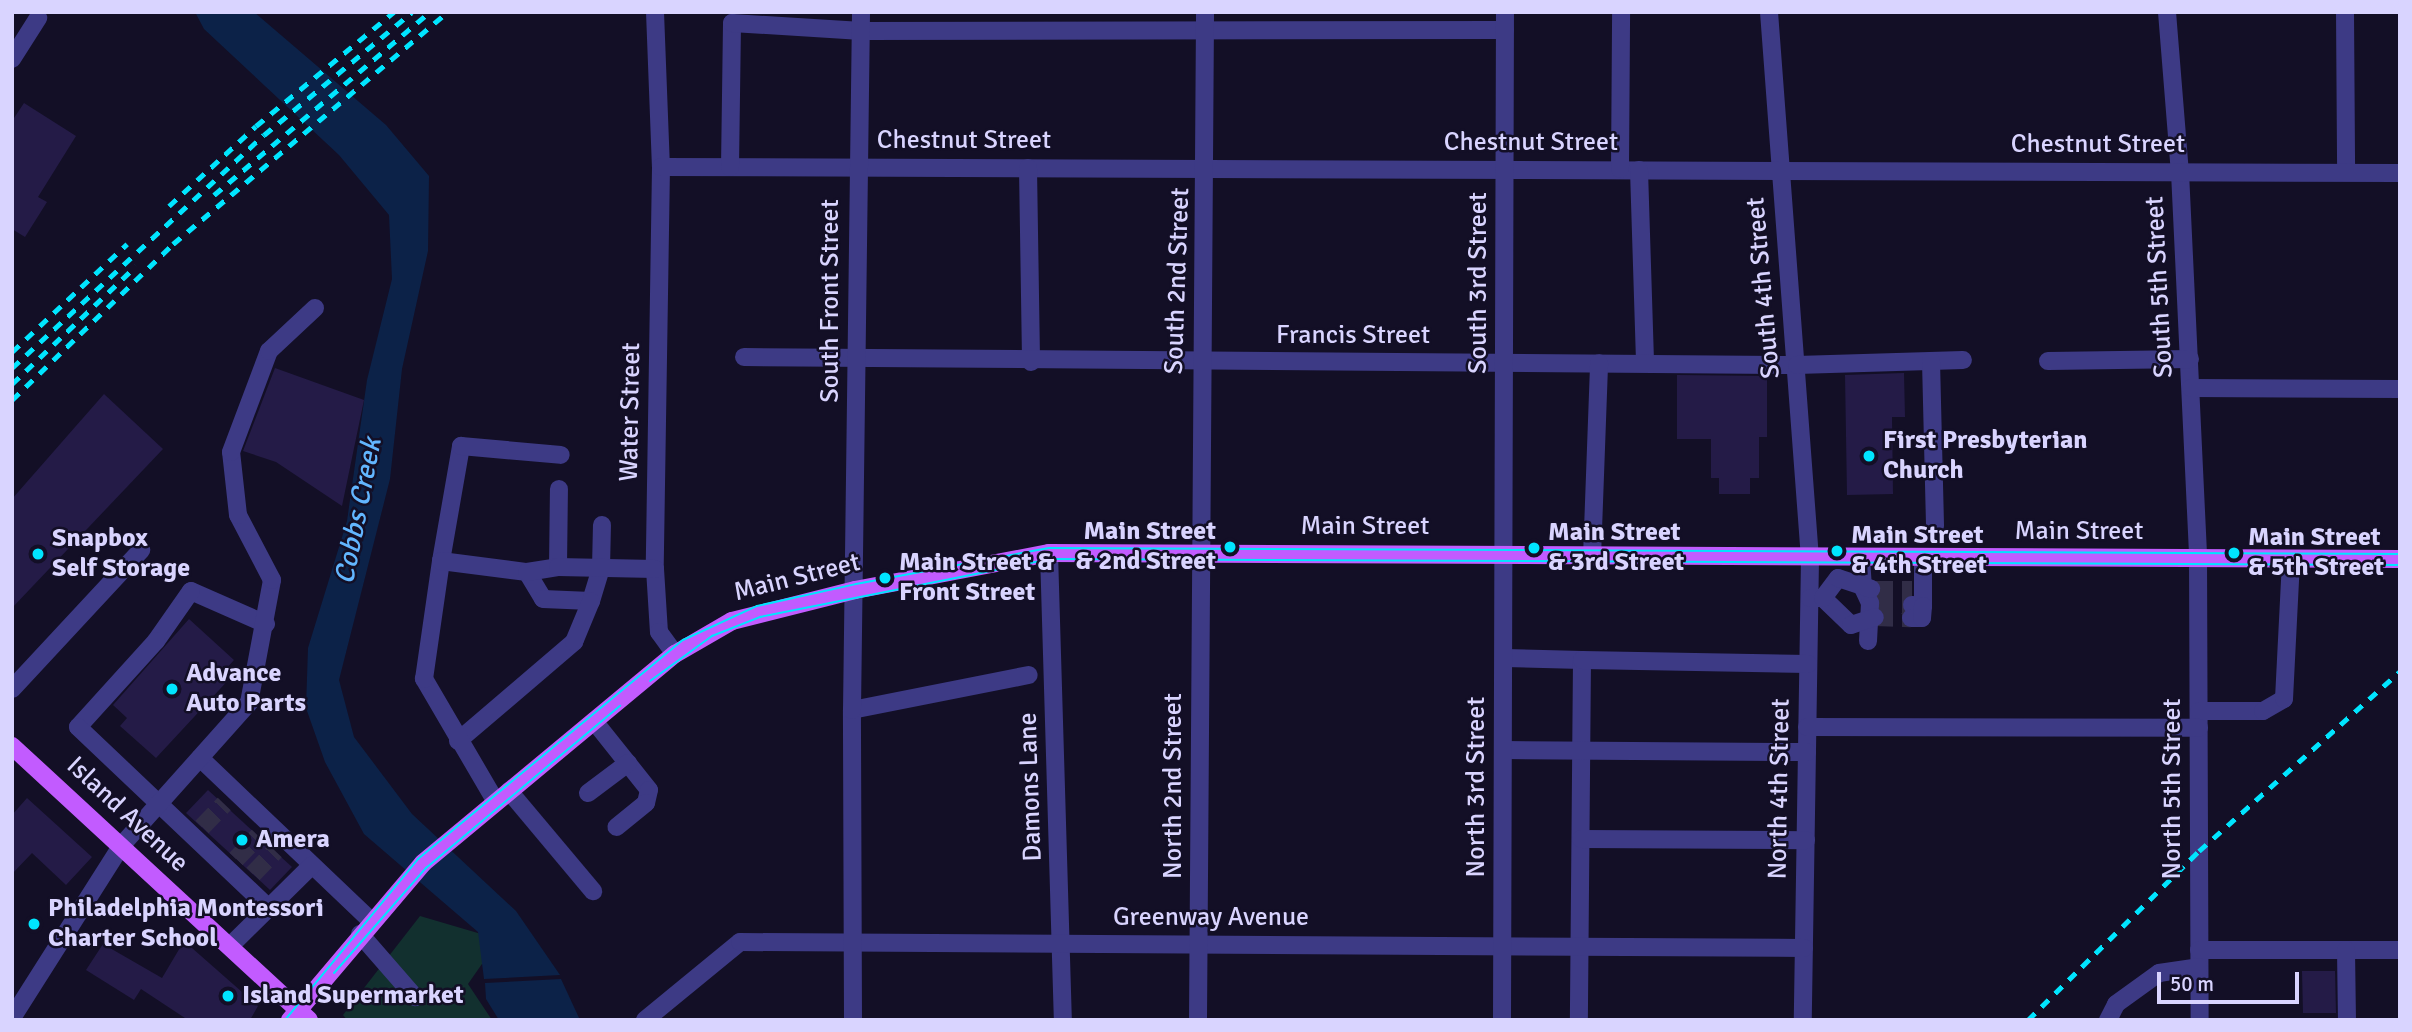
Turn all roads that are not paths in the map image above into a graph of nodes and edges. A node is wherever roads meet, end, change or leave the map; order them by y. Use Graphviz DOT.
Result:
graph roads {
  1 [pos="655,12"];
  2 [pos="861,12"];
  3 [pos="1621,12"];
  4 [pos="1769,12"];
  5 [pos="2166,12"];
  6 [pos="2345,12"];
  7 [pos="38,18"];
  8 [pos="1205,20"];
  9 [pos="1505,21"];
  10 [pos="862,31"];
  11 [pos="12,59"];
  12 [pos="661,167"];
  13 [pos="730,167"];
  14 [pos="856,167"];
  15 [pos="1028,168"];
  16 [pos="1207,169"];
  17 [pos="1505,169"];
  18 [pos="1620,169"];
  19 [pos="1639,170"];
  20 [pos="1781,170"];
  21 [pos="2180,172"];
  22 [pos="2346,172"];
  23 [pos="2400,173"];
  24 [pos="315,308"];
  25 [pos="744,357"];
  26 [pos="2190,359"];
  27 [pos="859,360"];
  28 [pos="1963,360"];
  29 [pos="1931,361"];
  30 [pos="2048,361"];
  31 [pos="1031,362"];
  32 [pos="1505,362"];
  33 [pos="1201,363"];
  34 [pos="1599,363"];
  35 [pos="1645,363"];
  36 [pos="1797,365"];
  37 [pos="2192,388"];
  38 [pos="2400,390"];
  39 [pos="561,455"];
  40 [pos="559,489"];
  41 [pos="602,525"];
  42 [pos="1934,526"];
  43 [pos="141,550"];
  44 [pos="1201,552"];
  45 [pos="1049,553"];
  46 [pos="1505,555"];
  47 [pos="1592,556"];
  48 [pos="2198,558"];
  49 [pos="1810,559"];
  50 [pos="1861,559"];
  51 [pos="1923,559"];
  52 [pos="2291,559"];
  53 [pos="2400,559"];
  54 [pos="441,561"];
  55 [pos="558,567"];
  56 [pos="601,568"];
  57 [pos="655,569"];
  58 [pos="527,572"];
  59 [pos="855,590"];
  60 [pos="1816,598"];
  61 [pos="592,601"];
  62 [pos="1916,602"];
  63 [pos="1871,603"];
  64 [pos="266,624"];
  65 [pos="1868,641"];
  66 [pos="675,654"];
  67 [pos="1505,658"];
  68 [pos="1582,660"];
  69 [pos="1808,664"];
  70 [pos="1029,675"];
  71 [pos="12,689"];
  72 [pos="852,710"];
  73 [pos="2199,720"];
  74 [pos="594,721"];
  75 [pos="1807,727"];
  76 [pos="458,741"];
  77 [pos="12,746"];
  78 [pos="1504,750"];
  79 [pos="1582,750"];
  80 [pos="1807,752"];
  81 [pos="200,758"];
  82 [pos="628,763"];
  83 [pos="589,793"];
  84 [pos="503,796"];
  85 [pos="158,805"];
  86 [pos="616,827"];
  87 [pos="1581,839"];
  88 [pos="1806,840"];
  89 [pos="121,846"];
  90 [pos="312,865"];
  91 [pos="593,891"];
  92 [pos="269,908"];
  93 [pos="365,928"];
  94 [pos="852,943"];
  95 [pos="1063,944"];
  96 [pos="1199,944"];
  97 [pos="230,946"];
  98 [pos="1502,946"];
  99 [pos="1579,947"];
  100 [pos="1804,948"];
  101 [pos="2346,950"];
  102 [pos="2400,950"];
  103 [pos="2199,958"];
  104 [pos="415,997"];
  105 [pos="299,1016"];
  106 [pos="12,1017"];
  107 [pos="645,1020"];
  108 [pos="853,1020"];
  109 [pos="1063,1020"];
  110 [pos="1199,1020"];
  111 [pos="1502,1020"];
  112 [pos="1579,1020"];
  113 [pos="1803,1020"];
  114 [pos="2108,1020"];
  115 [pos="2200,1020"];
  116 [pos="2347,1020"];
  1 -- 12 [label="street, Water Street"];
  2 -- 10 [label="street, South Front Street"];
  3 -- 18 [label="street"];
  4 -- 20 [label="street, South 4th Street"];
  5 -- 21 [label="street, South 5th Street"];
  6 -- 22 [label="street"];
  7 -- 11 [label="street"];
  8 -- 9 [label="street"];
  8 -- 10 [label="street"];
  8 -- 16 [label="street, South 2nd Street"];
  9 -- 17 [label="street, South 3rd Street"];
  10 -- 13 [label="street"];
  10 -- 14 [label="street, South Front Street"];
  12 -- 13 [label="street, Chestnut Street"];
  12 -- 57 [label="street, Water Street"];
  13 -- 14 [label="street, Chestnut Street"];
  14 -- 15 [label="street, Chestnut Street"];
  14 -- 27 [label="street, South Front Street"];
  15 -- 16 [label="street, Chestnut Street"];
  15 -- 31 [label="street"];
  16 -- 17 [label="street, Chestnut Street"];
  16 -- 33 [label="street, South 2nd Street"];
  17 -- 18 [label="street, Chestnut Street"];
  17 -- 32 [label="street, South 3rd Street"];
  18 -- 19 [label="street, Chestnut Street"];
  19 -- 20 [label="street, Chestnut Street"];
  19 -- 35 [label="street"];
  20 -- 21 [label="street, Chestnut Street"];
  20 -- 36 [label="street, South 4th Street"];
  21 -- 22 [label="street, Chestnut Street"];
  21 -- 26 [label="street, South 5th Street"];
  22 -- 23 [label="street, Chestnut Street"];
  24 -- 64 [label="street"];
  25 -- 27 [label="street, Francis Street"];
  26 -- 30 [label="street"];
  26 -- 37 [label="street, South 5th Street"];
  27 -- 31 [label="street, Francis Street"];
  27 -- 59 [label="street, South Front Street"];
  28 -- 29 [label="street, Francis Street"];
  29 -- 36 [label="street, Francis Street"];
  29 -- 42 [label="street"];
  31 -- 33 [label="street, Francis Street"];
  32 -- 33 [label="street, Francis Street"];
  32 -- 34 [label="street, Francis Street"];
  32 -- 46 [label="street, South 3rd Street"];
  33 -- 44 [label="street, South 2nd Street"];
  34 -- 35 [label="street, Francis Street"];
  34 -- 47 [label="street"];
  35 -- 36 [label="street, Francis Street"];
  36 -- 49 [label="street, South 4th Street"];
  37 -- 38 [label="street"];
  37 -- 48 [label="street, South 5th Street"];
  39 -- 54 [label="street"];
  40 -- 55 [label="street"];
  41 -- 56 [label="street"];
  43 -- 71 [label="street"];
  44 -- 45 [label="main road, Main Street"];
  44 -- 46 [label="main road, Main Street"];
  44 -- 96 [label="street, North 2nd Street"];
  45 -- 59 [label="main road, Main Street"];
  45 -- 95 [label="street, Damons Lane"];
  46 -- 47 [label="main road, Main Street"];
  46 -- 67 [label="street, North 3rd Street"];
  47 -- 49 [label="main road, Main Street"];
  48 -- 51 [label="main road, Main Street"];
  48 -- 52 [label="main road, Main Street"];
  48 -- 73 [label="street, North 5th Street"];
  49 -- 50 [label="main road, Main Street"];
  49 -- 60 [label="street, North 4th Street"];
  50 -- 51 [label="main road, Main Street"];
  50 -- 63 [label="street"];
  51 -- 62 [label="street"];
  52 -- 53 [label="main road, Main Street"];
  52 -- 73 [label="street"];
  54 -- 58 [label="street"];
  54 -- 76 [label="street"];
  55 -- 56 [label="street"];
  55 -- 58 [label="street"];
  56 -- 57 [label="street"];
  56 -- 61 [label="street"];
  57 -- 66 [label="street, Water Street"];
  58 -- 61 [label="street"];
  59 -- 66 [label="main road, Main Street"];
  59 -- 72 [label="street, South Front Street"];
  60 -- 63 [label="street"];
  60 -- 63 [label="street"];
  60 -- 69 [label="street, North 4th Street"];
  61 -- 76 [label="street"];
  63 -- 65 [label="street"];
  64 -- 81 [label="street"];
  64 -- 85 [label="street"];
  66 -- 74 [label="main road, Main Street"];
  67 -- 68 [label="street"];
  67 -- 78 [label="street, North 3rd Street"];
  68 -- 69 [label="street"];
  68 -- 79 [label="street"];
  69 -- 75 [label="street, North 4th Street"];
  70 -- 72 [label="street"];
  72 -- 94 [label="street, South Front Street"];
  73 -- 75 [label="street"];
  73 -- 103 [label="street, North 5th Street"];
  74 -- 82 [label="street"];
  74 -- 84 [label="main road, Main Street"];
  75 -- 80 [label="street, North 4th Street"];
  76 -- 84 [label="street"];
  77 -- 89 [label="main road, Island Avenue"];
  78 -- 79 [label="street"];
  78 -- 98 [label="street, North 3rd Street"];
  79 -- 80 [label="street"];
  79 -- 87 [label="street"];
  80 -- 88 [label="street, North 4th Street"];
  81 -- 85 [label="street"];
  81 -- 90 [label="street"];
  82 -- 83 [label="street"];
  82 -- 86 [label="street"];
  84 -- 91 [label="street"];
  84 -- 93 [label="main road, Main Street"];
  85 -- 89 [label="street"];
  85 -- 92 [label="street"];
  87 -- 88 [label="street"];
  87 -- 99 [label="street"];
  88 -- 100 [label="street, North 4th Street"];
  89 -- 97 [label="main road, Island Avenue"];
  89 -- 106 [label="street"];
  90 -- 92 [label="street"];
  90 -- 93 [label="street"];
  92 -- 97 [label="street"];
  93 -- 104 [label="street"];
  93 -- 105 [label="main road, Main Street"];
  94 -- 95 [label="street, Greenway Avenue"];
  94 -- 107 [label="street, Greenway Avenue"];
  94 -- 108 [label="street, South Front Street"];
  95 -- 96 [label="street, Greenway Avenue"];
  95 -- 109 [label="street, Damons Lane"];
  96 -- 98 [label="street, Greenway Avenue"];
  96 -- 110 [label="street, North 2nd Street"];
  97 -- 105 [label="main road, Island Avenue"];
  98 -- 99 [label="street, Greenway Avenue"];
  98 -- 111 [label="street, North 3rd Street"];
  99 -- 100 [label="street, Greenway Avenue"];
  99 -- 112 [label="street"];
  100 -- 113 [label="street, North 4th Street"];
  101 -- 102 [label="street"];
  101 -- 103 [label="street"];
  101 -- 116 [label="street"];
  103 -- 114 [label="street"];
  103 -- 115 [label="street, North 5th Street"];
}
